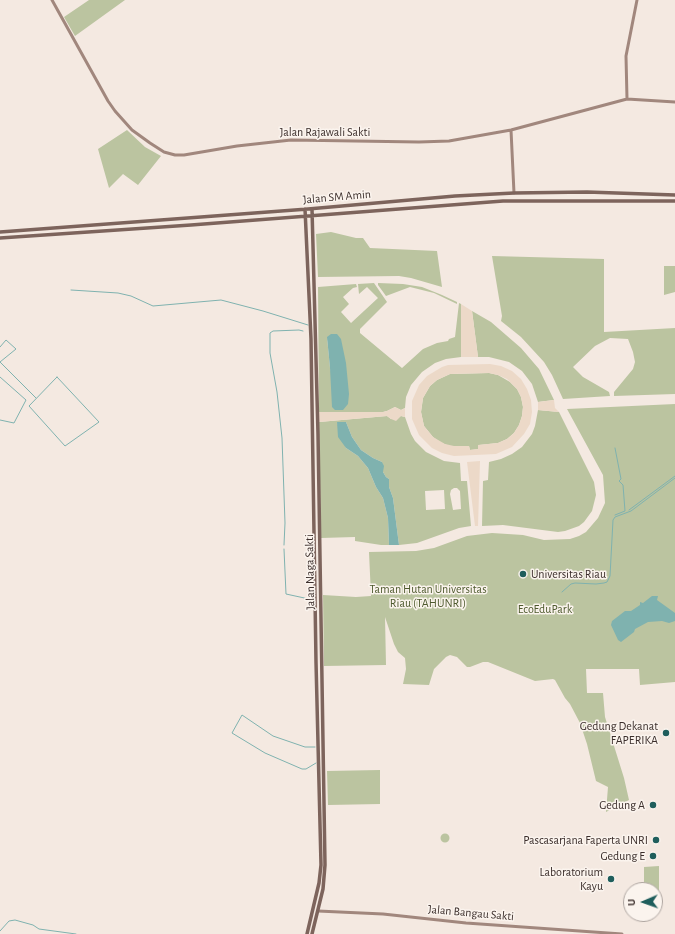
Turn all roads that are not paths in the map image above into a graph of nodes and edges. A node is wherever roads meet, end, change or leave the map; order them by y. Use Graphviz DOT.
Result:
graph roads {
  1 [pos="52,0"];
  2 [pos="637,0"];
  3 [pos="627,99"];
  4 [pos="675,102"];
  5 [pos="511,130"];
  6 [pos="514,193"];
  7 [pos="675,195"];
  8 [pos="455,196"];
  9 [pos="675,201"];
  10 [pos="456,204"];
  11 [pos="306,209"];
  12 [pos="312,209"];
  13 [pos="276,212"];
  14 [pos="305,215"];
  15 [pos="312,215"];
  16 [pos="277,218"];
  17 [pos="0,232"];
  18 [pos="0,238"];
  19 [pos="318,911"];
  20 [pos="589,933"];
  21 [pos="307,934"];
  22 [pos="312,934"];
  23 [pos="622,934"];
  1 -- 5 [label="main road, Jalan Rajawali Sakti"];
  2 -- 3 [label="main road"];
  3 -- 4 [label="main road, Jalan Rajawali Sakti"];
  3 -- 5 [label="main road, Jalan Rajawali Sakti"];
  5 -- 6 [label="main road"];
  6 -- 7 [label="main road, Jalan SM Amin"];
  6 -- 8 [label="main road, Jalan SM Amin"];
  8 -- 10 [label="main road"];
  8 -- 12 [label="main road, Jalan SM Amin"];
  9 -- 10 [label="main road, Jalan SM Amin"];
  10 -- 15 [label="main road, Jalan SM Amin"];
  11 -- 12 [label="main road, Jalan SM Amin"];
  11 -- 13 [label="main road, Jalan SM Amin"];
  11 -- 14 [label="main road, Jalan Naga Sakti"];
  12 -- 15 [label="main road, Jalan Naga Sakti"];
  13 -- 16 [label="main road"];
  13 -- 17 [label="main road, Jalan SM Amin"];
  14 -- 15 [label="main road, Jalan SM Amin"];
  14 -- 16 [label="main road, Jalan SM Amin"];
  14 -- 21 [label="main road, Jalan Naga Sakti"];
  15 -- 19 [label="main road, Jalan Naga Sakti"];
  16 -- 18 [label="main road, Jalan SM Amin"];
  19 -- 20 [label="main road, Jalan Bangau Sakti"];
  19 -- 22 [label="main road, Jalan Naga Sakti"];
  20 -- 23 [label="main road, Jalan Bangau Sakti"];
}
